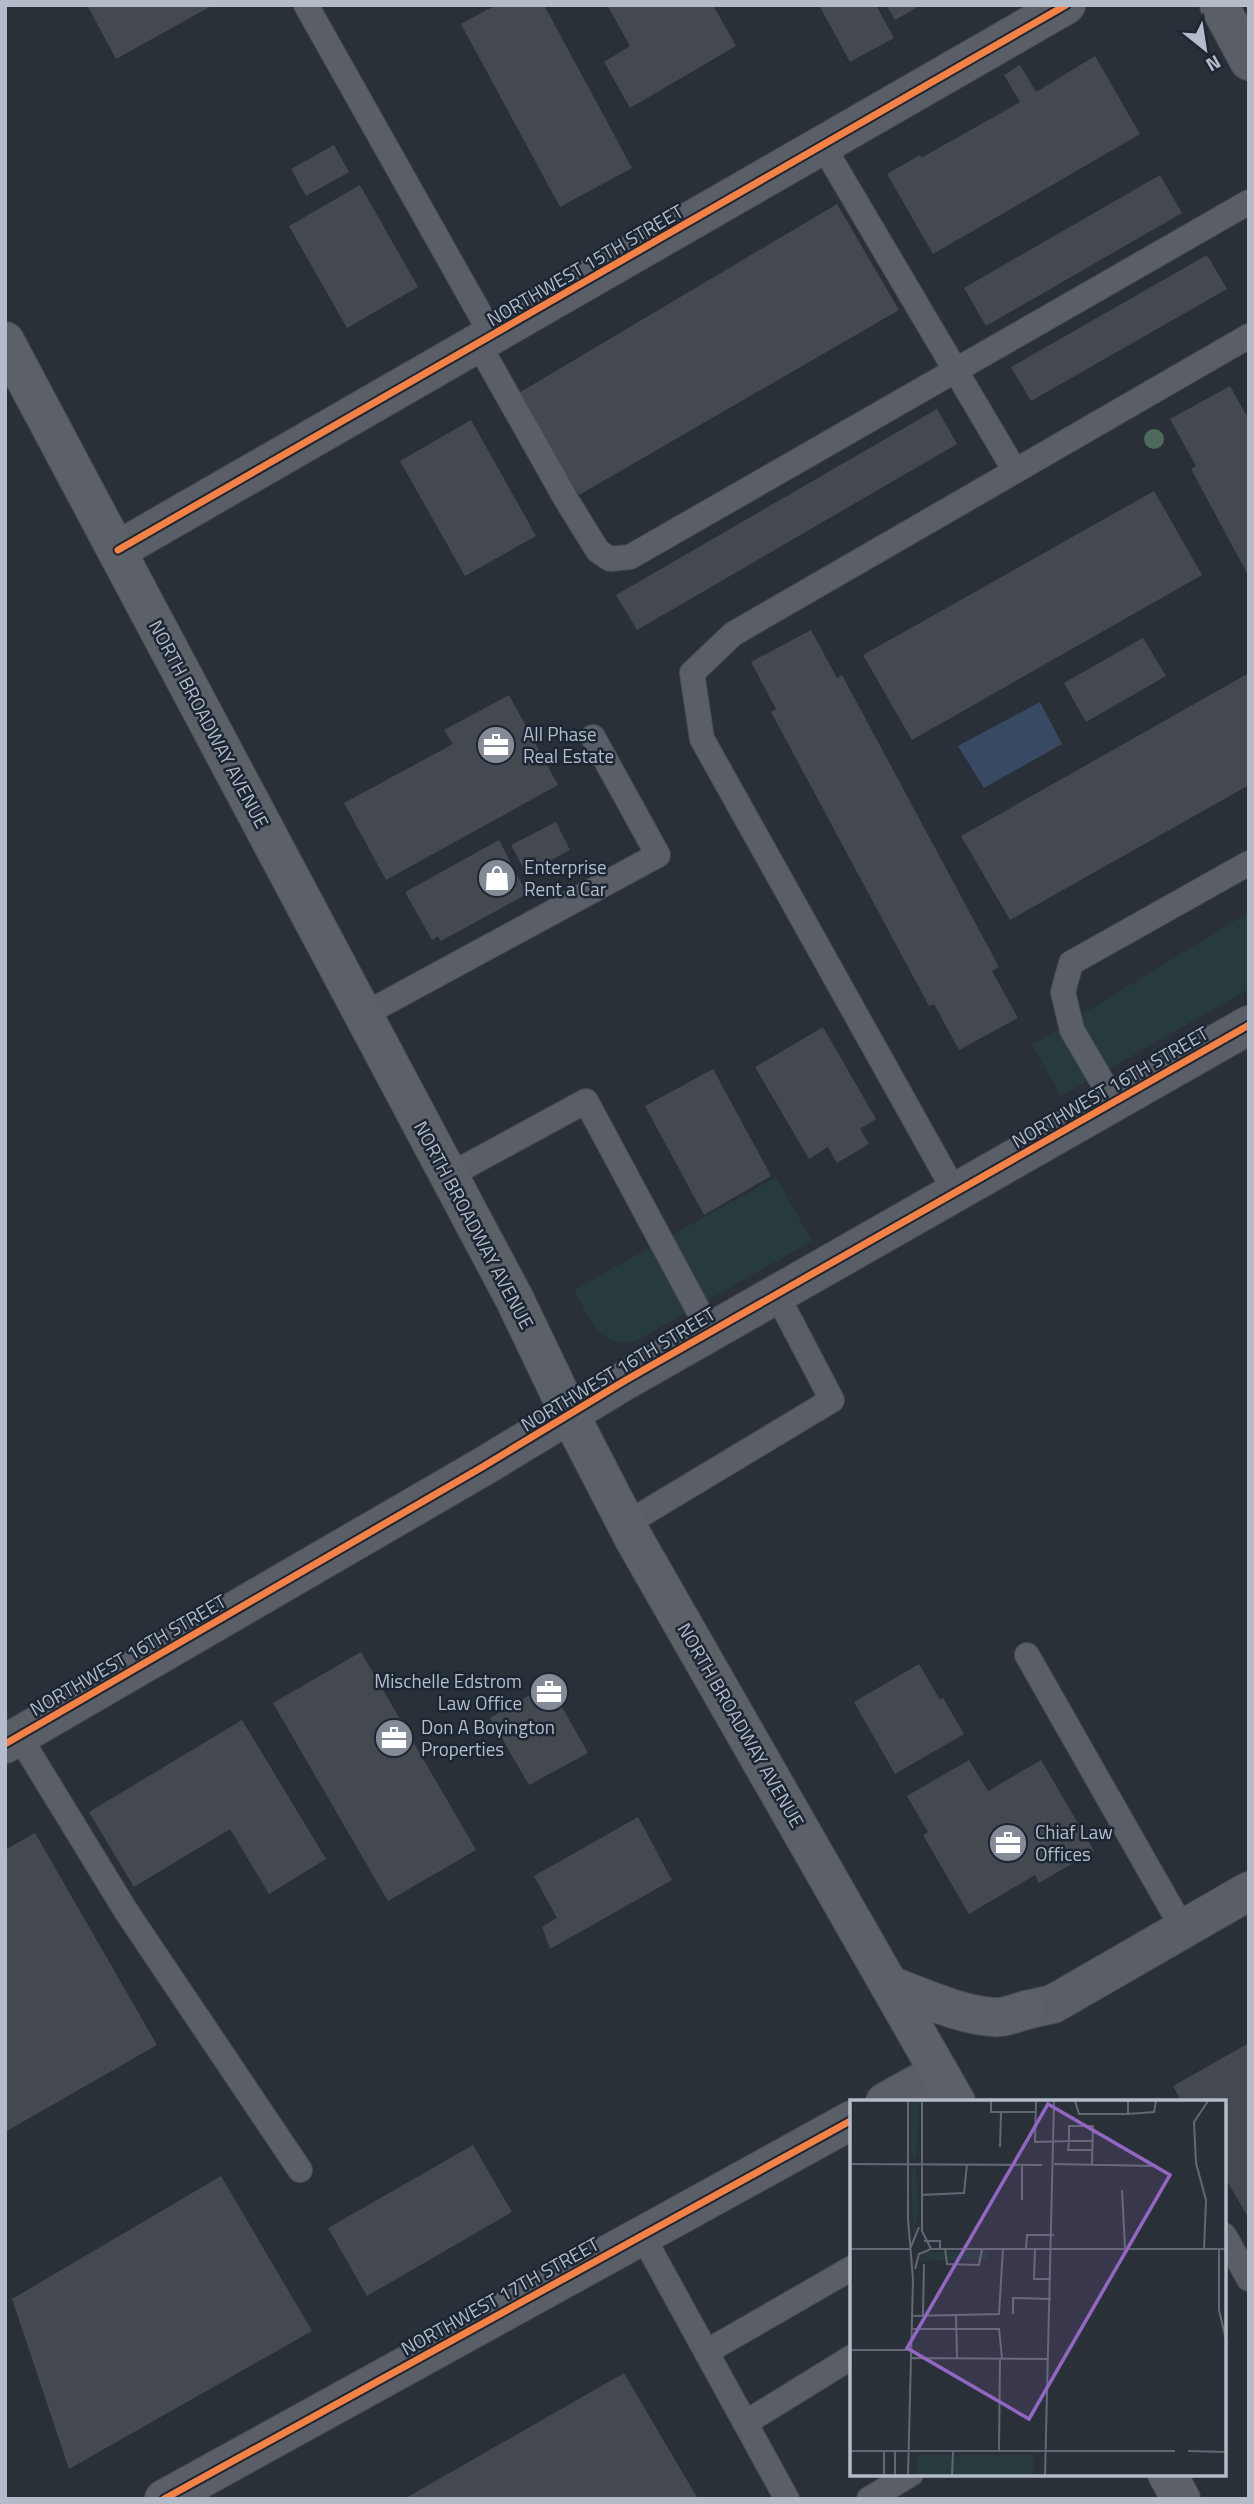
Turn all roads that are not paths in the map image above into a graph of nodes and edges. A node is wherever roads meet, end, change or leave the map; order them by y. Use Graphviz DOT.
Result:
graph roads {
  1 [pos="306,5"];
  2 [pos="1066,5"];
  3 [pos="1219,5"];
  4 [pos="1249,61"];
  5 [pos="823,146"];
  6 [pos="1249,202"];
  7 [pos="1249,336"];
  8 [pos="5,341"];
  9 [pos="486,341"];
  10 [pos="955,370"];
  11 [pos="1015,471"];
  12 [pos="118,550"];
  13 [pos="593,737"];
  14 [pos="1249,863"];
  15 [pos="363,1014"];
  16 [pos="1249,1025"];
  17 [pos="1114,1102"];
  18 [pos="448,1176"];
  19 [pos="955,1192"];
  20 [pos="777,1295"];
  21 [pos="710,1332"];
  22 [pos="570,1415"];
  23 [pos="626,1524"];
  24 [pos="1027,1655"];
  25 [pos="12,1740"];
  26 [pos="1249,1891"];
  27 [pos="1183,1929"];
  28 [pos="889,1985"];
  29 [pos="1026,2010"];
  30 [pos="948,2087"];
  31 [pos="893,2100"];
  32 [pos="850,2121"];
  33 [pos="300,2170"];
  34 [pos="642,2235"];
  35 [pos="1226,2239"];
  36 [pos="850,2269"];
  37 [pos="1249,2279"];
  38 [pos="706,2352"];
  39 [pos="850,2358"];
  40 [pos="745,2423"];
  41 [pos="908,2476"];
  42 [pos="1168,2476"];
  43 [pos="164,2499"];
  44 [pos="787,2499"];
  45 [pos="869,2499"];
  46 [pos="1181,2499"];
  1 -- 9 [label="lane"];
  2 -- 5 [label="street, NORTHWEST 15TH STREET"];
  3 -- 4 [label="street"];
  5 -- 9 [label="street, NORTHWEST 15TH STREET"];
  5 -- 10 [label="lane"];
  6 -- 10 [label="lane"];
  7 -- 11 [label="lane"];
  8 -- 12 [label="main road, NORTH BROADWAY AVENUE"];
  9 -- 10 [label="lane"];
  9 -- 12 [label="street, NORTHWEST 15TH STREET"];
  10 -- 11 [label="lane"];
  11 -- 19 [label="lane"];
  12 -- 15 [label="main road, NORTH BROADWAY AVENUE"];
  13 -- 15 [label="lane"];
  14 -- 17 [label="lane"];
  15 -- 18 [label="main road, NORTH BROADWAY AVENUE"];
  16 -- 17 [label="street, NORTHWEST 16TH STREET"];
  17 -- 19 [label="street, NORTHWEST 16TH STREET"];
  18 -- 21 [label="lane"];
  18 -- 22 [label="main road, NORTH BROADWAY AVENUE"];
  19 -- 20 [label="street, NORTHWEST 16TH STREET"];
  20 -- 21 [label="street, NORTHWEST 16TH STREET"];
  20 -- 23 [label="lane"];
  21 -- 22 [label="street, NORTHWEST 16TH STREET"];
  22 -- 23 [label="main road, NORTH BROADWAY AVENUE"];
  22 -- 25 [label="street, NORTHWEST 16TH STREET"];
  23 -- 28 [label="main road, NORTH BROADWAY AVENUE"];
  24 -- 27 [label="lane"];
  25 -- 33 [label="lane"];
  26 -- 27 [label="street"];
  27 -- 29 [label="street"];
  28 -- 29 [label="main road"];
  28 -- 30 [label="main road, NORTH BROADWAY AVENUE"];
  30 -- 31 [label="street"];
  32 -- 34 [label="street, NORTHWEST 17TH STREET"];
  34 -- 38 [label="lane"];
  34 -- 43 [label="street, NORTHWEST 17TH STREET"];
  35 -- 37 [label="lane"];
  36 -- 38 [label="lane"];
  38 -- 40 [label="lane"];
  39 -- 40 [label="lane"];
  40 -- 44 [label="lane"];
  41 -- 45 [label="lane"];
  42 -- 46 [label="main road"];
}
